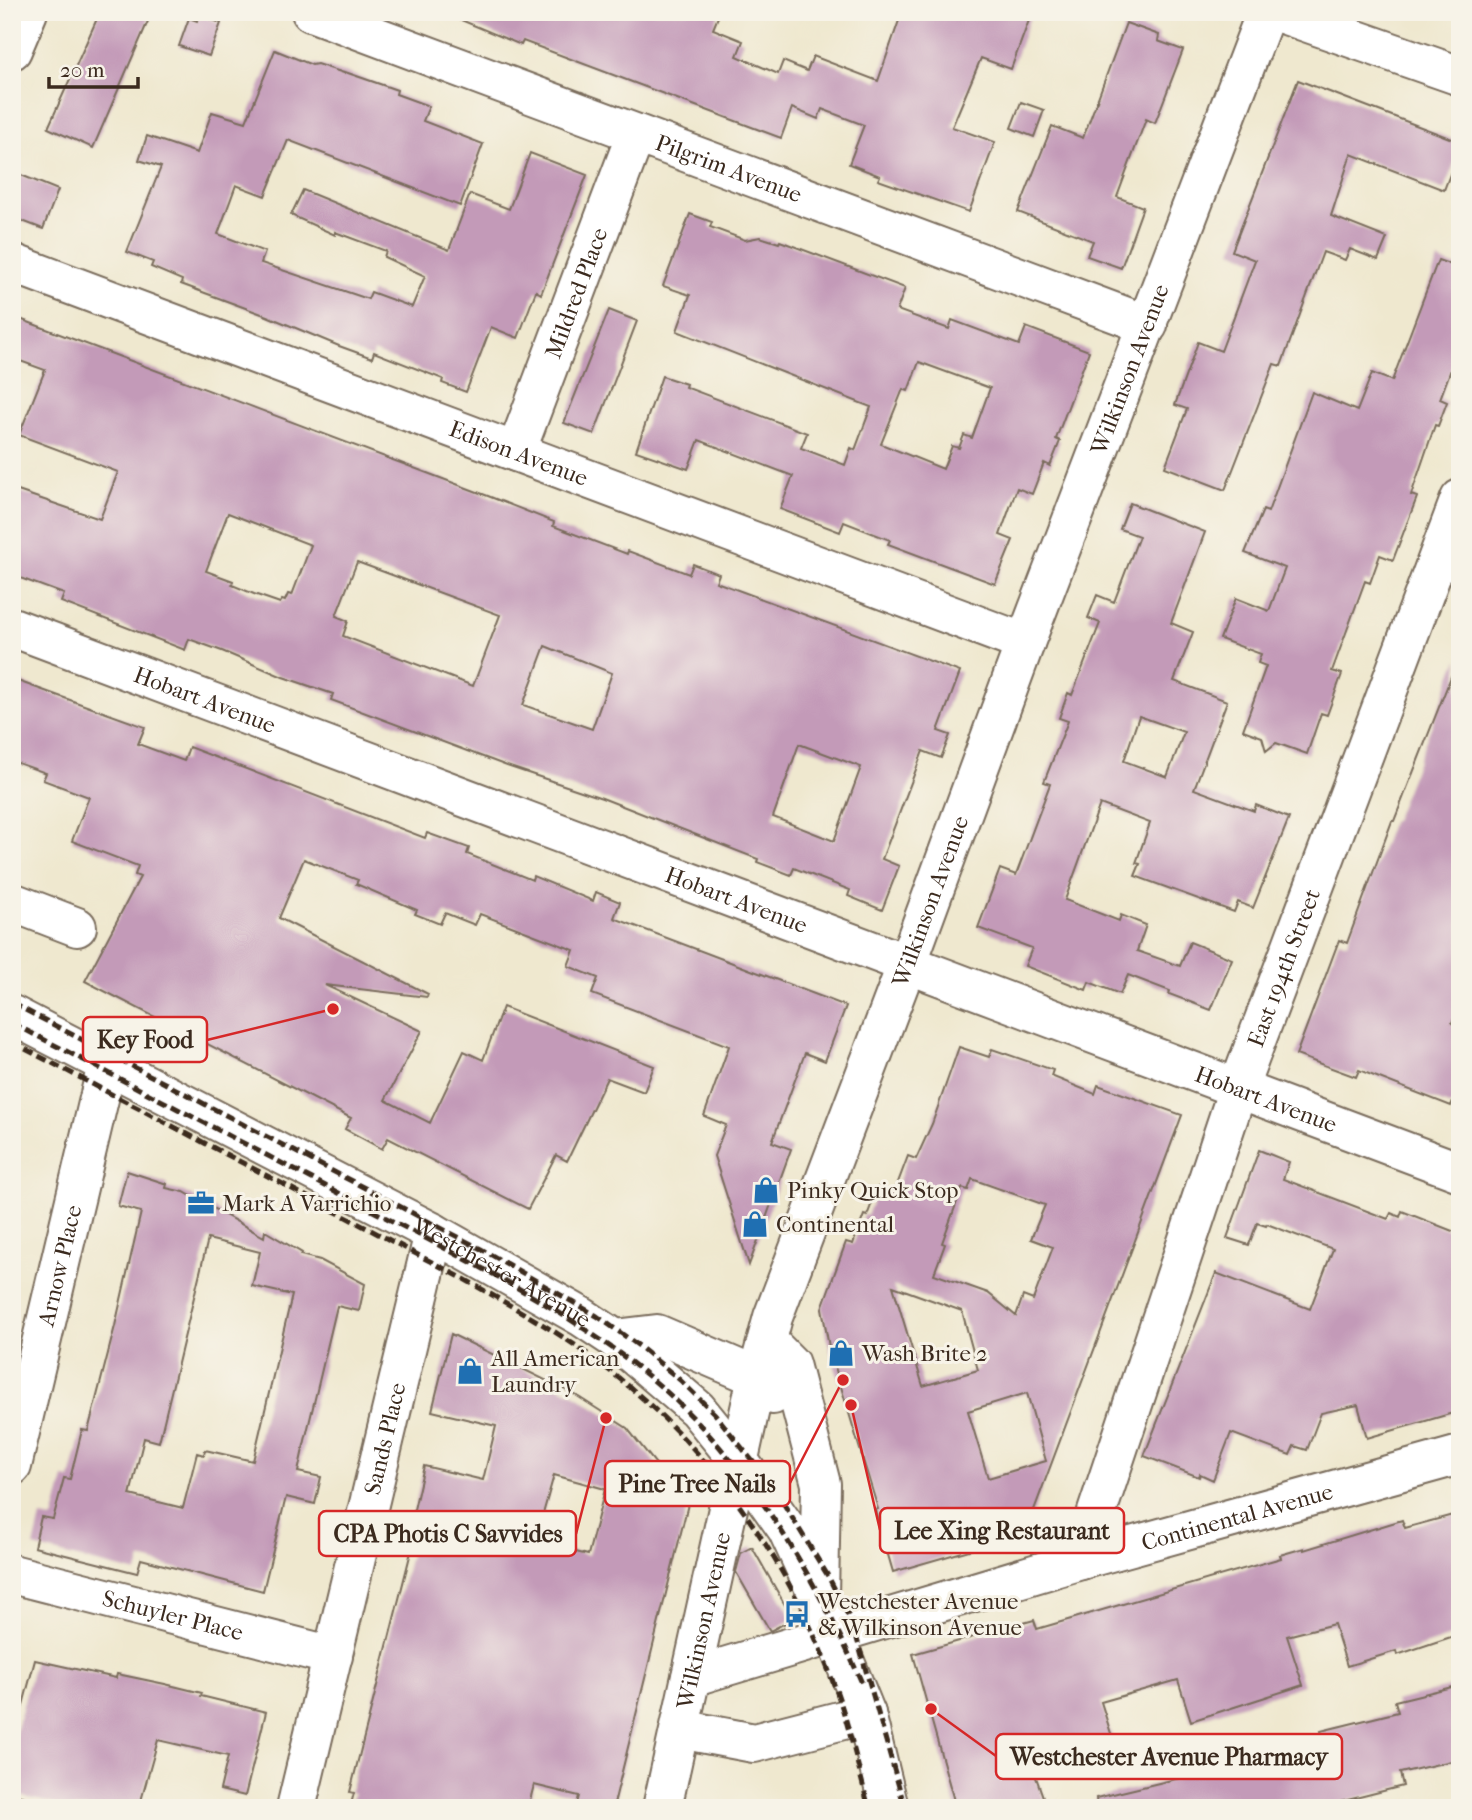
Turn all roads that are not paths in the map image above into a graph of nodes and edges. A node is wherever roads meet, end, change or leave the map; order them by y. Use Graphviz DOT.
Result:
graph roads {
  1 [pos="28,12"];
  2 [pos="312,12"];
  3 [pos="1266,12"];
  4 [pos="1277,12"];
  5 [pos="12,50"];
  6 [pos="1460,76"];
  7 [pos="636,134"];
  8 [pos="12,263"];
  9 [pos="1148,325"];
  10 [pos="516,453"];
  11 [pos="1460,499"];
  12 [pos="12,627"];
  13 [pos="1025,643"];
  14 [pos="12,902"];
  15 [pos="77,927"];
  16 [pos="907,964"];
  17 [pos="12,1015"];
  18 [pos="107,1065"];
  19 [pos="1238,1089"];
  20 [pos="1460,1172"];
  21 [pos="434,1233"];
  22 [pos="615,1339"];
  23 [pos="766,1341"];
  24 [pos="757,1377"];
  25 [pos="807,1433"];
  26 [pos="1460,1455"];
  27 [pos="738,1461"];
  28 [pos="12,1466"];
  29 [pos="1081,1560"];
  30 [pos="12,1574"];
  31 [pos="819,1598"];
  32 [pos="834,1636"];
  33 [pos="333,1656"];
  34 [pos="691,1677"];
  35 [pos="866,1714"];
  36 [pos="680,1729"];
  37 [pos="296,1808"];
  38 [pos="662,1808"];
  39 [pos="889,1808"];
  1 -- 5 [label="street"];
  2 -- 7 [label="street, Pilgrim Avenue"];
  3 -- 9 [label="street, Wilkinson Avenue"];
  4 -- 6 [label="street"];
  7 -- 9 [label="street, Pilgrim Avenue"];
  7 -- 10 [label="street, Mildred Place"];
  8 -- 10 [label="street, Edison Avenue"];
  9 -- 13 [label="street, Wilkinson Avenue"];
  10 -- 13 [label="street, Edison Avenue"];
  11 -- 19 [label="street, East 194th Street"];
  12 -- 16 [label="street, Hobart Avenue"];
  13 -- 16 [label="street, Wilkinson Avenue"];
  14 -- 15 [label="street"];
  16 -- 19 [label="street, Hobart Avenue"];
  16 -- 23 [label="street, Wilkinson Avenue"];
  17 -- 18 [label="street, Westchester Avenue"];
  18 -- 21 [label="street, Westchester Avenue"];
  18 -- 28 [label="street, Arnow Place"];
  19 -- 20 [label="street, Hobart Avenue"];
  19 -- 29 [label="street, East 194th Street"];
  21 -- 22 [label="street, Westchester Avenue"];
  21 -- 33 [label="street, Sands Place"];
  22 -- 24 [label="street, Westchester Avenue"];
  22 -- 27 [label="street, Westchester Avenue"];
  23 -- 24 [label="street, Wilkinson Avenue"];
  23 -- 25 [label="street, Westchester Avenue"];
  24 -- 25 [label="street, Westchester Avenue"];
  24 -- 27 [label="street, Wilkinson Avenue"];
  25 -- 31 [label="street, Westchester Avenue"];
  26 -- 29 [label="street, Continental Avenue"];
  27 -- 31 [label="street, Westchester Avenue"];
  27 -- 34 [label="street, Wilkinson Avenue"];
  29 -- 32 [label="street, Continental Avenue"];
  30 -- 33 [label="street, Schuyler Place"];
  31 -- 32 [label="street, Westchester Avenue"];
  32 -- 34 [label="street, Continental Avenue"];
  32 -- 35 [label="street, Westchester Avenue"];
  33 -- 37 [label="street, Sands Place"];
  34 -- 36 [label="street, Wilkinson Avenue"];
  35 -- 36 [label="street"];
  35 -- 39 [label="street, Westchester Avenue"];
  36 -- 38 [label="street, Wilkinson Avenue"];
}
